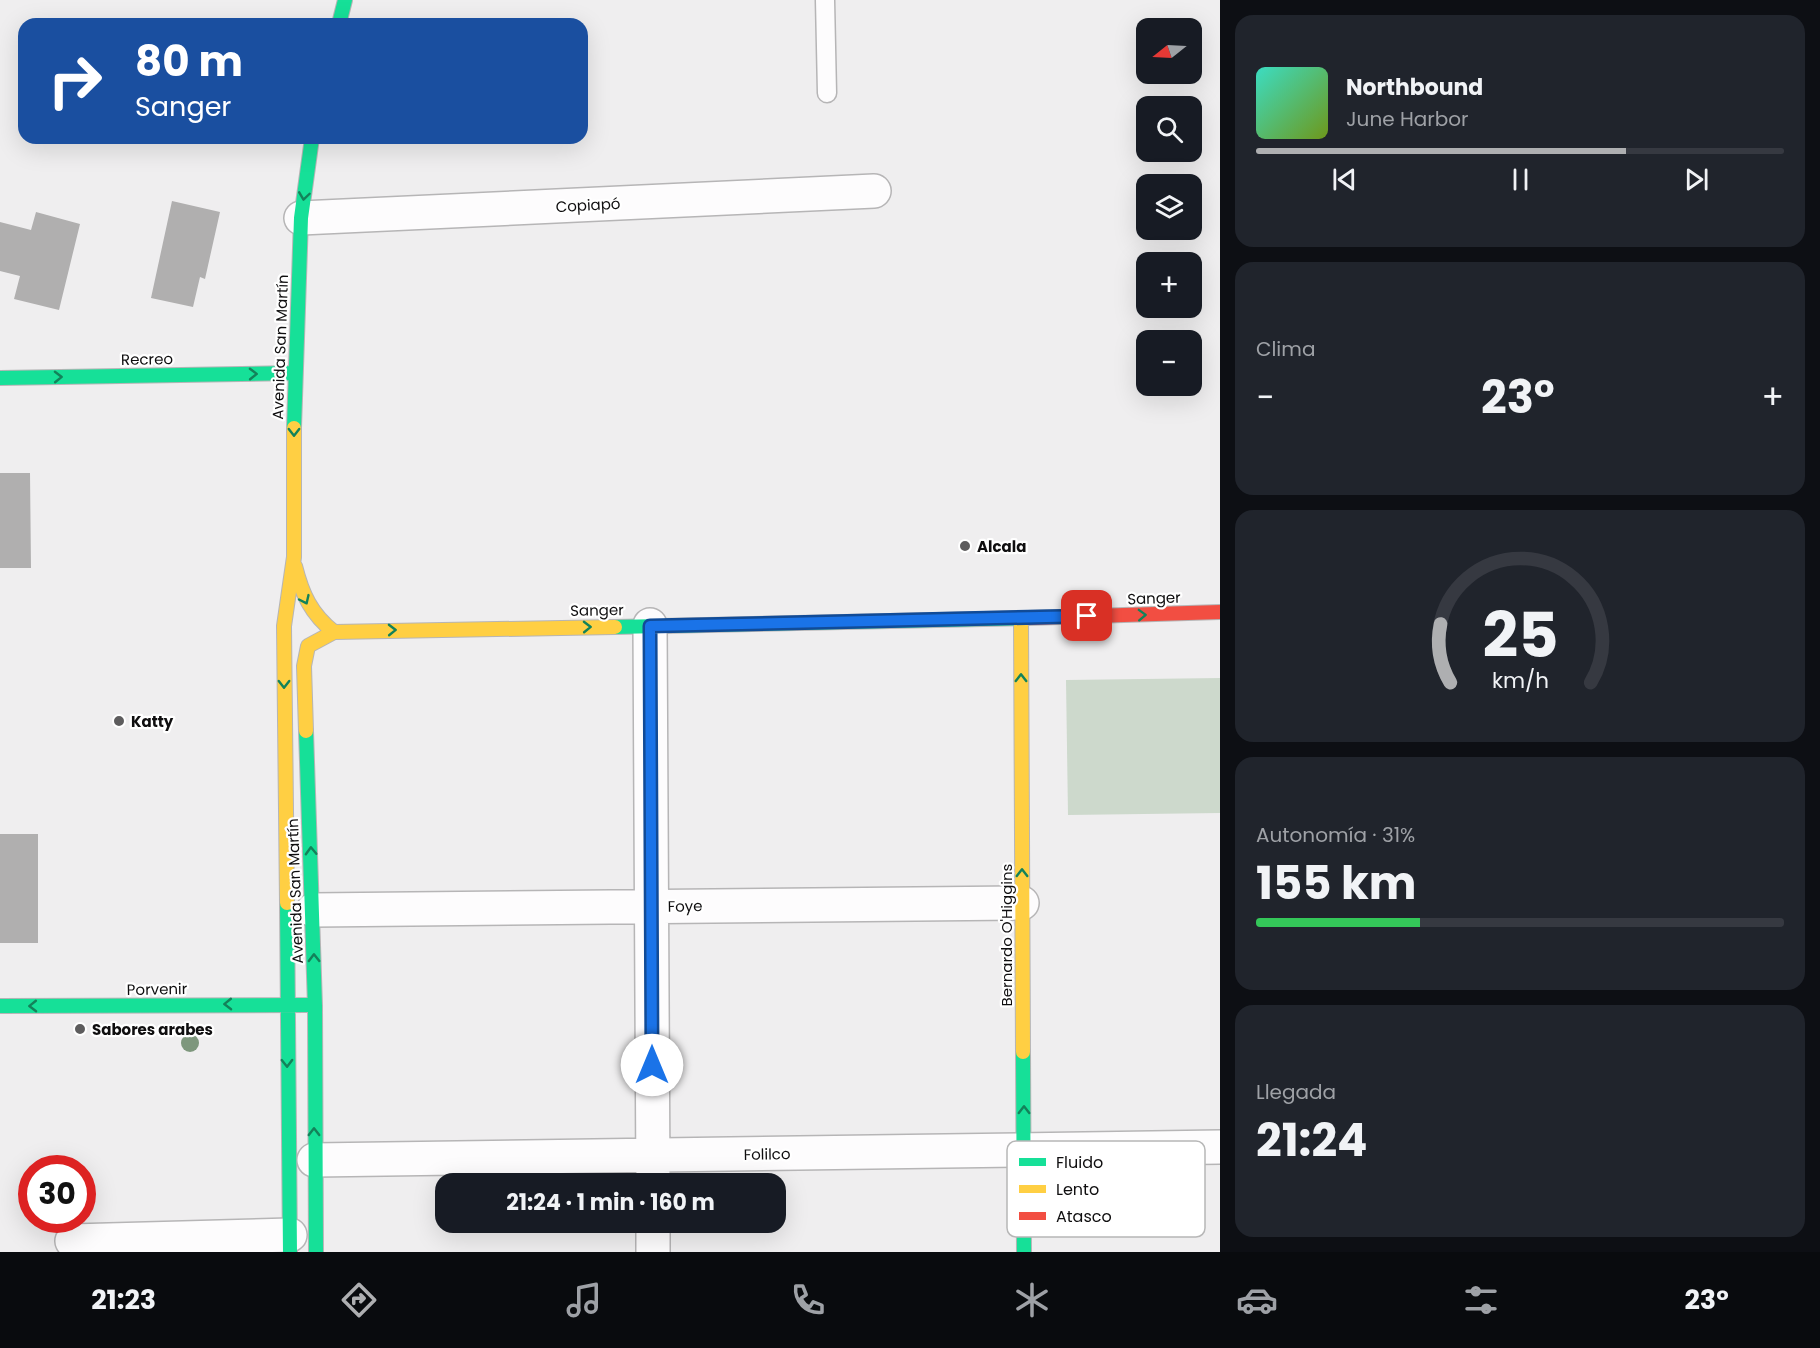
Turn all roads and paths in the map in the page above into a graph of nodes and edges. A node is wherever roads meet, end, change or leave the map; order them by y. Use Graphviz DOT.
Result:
graph roads {
  1 [pos="345,0"];
  2 [pos="825,0"];
  3 [pos="340,18"];
  4 [pos="827,93"];
  5 [pos="311,144"];
  6 [pos="874,191"];
  7 [pos="301,218"];
  8 [pos="294,374"];
  9 [pos="0,378"];
  10 [pos="294,557"];
  11 [pos="1220,612"];
  12 [pos="1021,619"];
  13 [pos="650,626"];
  14 [pos="334,632"];
  15 [pos="1022,903"];
  16 [pos="652,907"];
  17 [pos="313,910"];
  18 [pos="286,1004"];
  19 [pos="0,1006"];
  20 [pos="315,1006"];
  21 [pos="1024,1141"];
  22 [pos="1205,1147"];
  23 [pos="1220,1147"];
  24 [pos="1007,1150"];
  25 [pos="314,1160"];
  26 [pos="653,1170"];
  27 [pos="653,1233"];
  28 [pos="72,1241"];
  29 [pos="298,1246"];
  30 [pos="654,1252"];
  1 -- 3 [label="main road"];
  2 -- 4 [label="lane"];
  5 -- 7 [label="main road, Avenida San Martín, one-way"];
  6 -- 7 [label="street, Copiapó"];
  7 -- 8 [label="main road, Avenida San Martín"];
  9 -- 8 [label="main road, Recreo, one-way"];
  8 -- 10 [label="main road, Avenida San Martín, one-way"];
  10 -- 14 [label="main road, Avenida San Martín, one-way"];
  10 -- 18 [label="main road, Avenida San Martín, one-way"];
  12 -- 11 [label="main road, Sanger, one-way"];
  12 -- 13 [label="main road, Sanger"];
  15 -- 12 [label="main road, Bernardo O'Higgins, one-way"];
  14 -- 13 [label="main road, Sanger, one-way"];
  13 -- 16 [label="street"];
  17 -- 14 [label="main road, Avenida San Martín, one-way"];
  15 -- 16 [label="street, Foye"];
  21 -- 15 [label="main road, Bernardo O'Higgins, one-way"];
  16 -- 17 [label="street, Foye"];
  16 -- 26 [label="street"];
  20 -- 17 [label="main road, Avenida San Martín, one-way"];
  18 -- 19 [label="main road, Porvenir, one-way"];
  18 -- 20 [label="main road, Porvenir"];
  18 -- 29 [label="main road, Avenida San Martín, one-way"];
  25 -- 20 [label="main road, Avenida San Martín, one-way"];
  22 -- 23 [label="street, Folilco"];
  24 -- 26 [label="street, Folilco"];
  25 -- 26 [label="street, Folilco"];
  25 -- 29 [label="main road, Avenida San Martín"];
  27 -- 30 [label="street"];
  28 -- 29 [label="street"];
}
